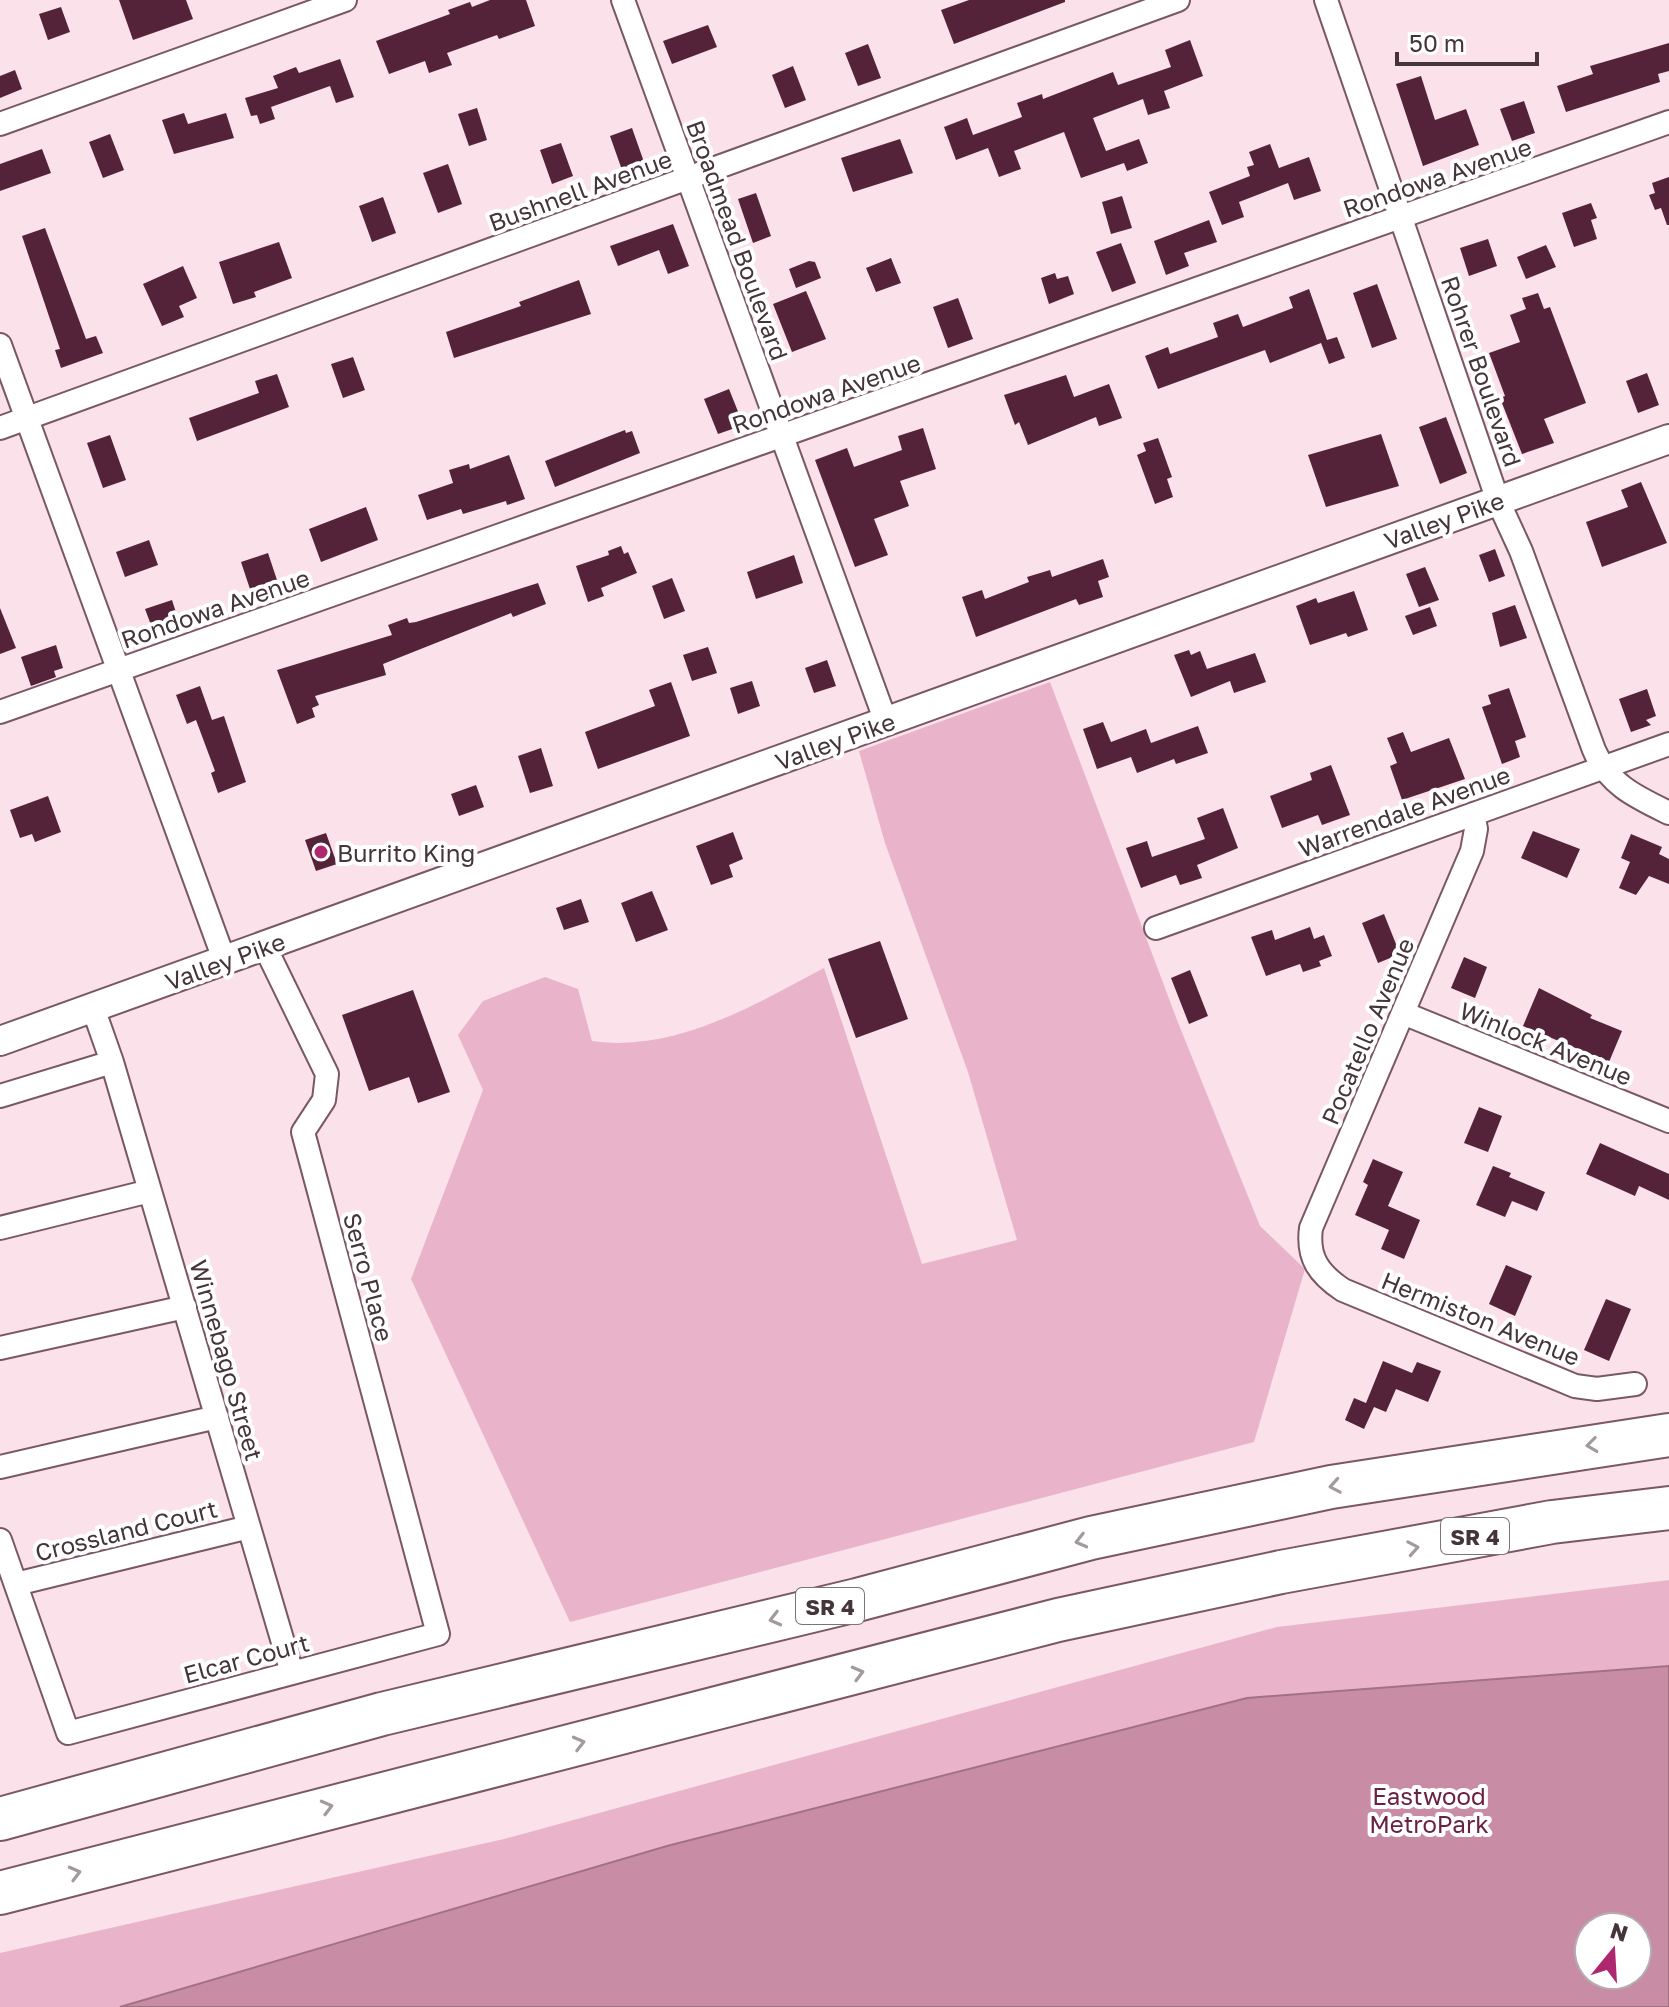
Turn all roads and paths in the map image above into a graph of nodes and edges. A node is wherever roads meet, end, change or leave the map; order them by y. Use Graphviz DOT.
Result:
graph roads {
  1 [pos="345,0"];
  2 [pos="623,0"];
  3 [pos="1178,0"];
  4 [pos="1326,0"];
  5 [pos="1669,122"];
  6 [pos="0,124"];
  7 [pos="688,178"];
  8 [pos="1402,217"];
  9 [pos="0,345"];
  10 [pos="27,418"];
  11 [pos="0,428"];
  12 [pos="782,436"];
  13 [pos="1669,439"];
  14 [pos="1498,501"];
  15 [pos="118,670"];
  16 [pos="0,712"];
  17 [pos="886,722"];
  18 [pos="1669,744"];
  19 [pos="1601,768"];
  20 [pos="1669,813"];
  21 [pos="1473,814"];
  22 [pos="1156,928"];
  23 [pos="265,947"];
  24 [pos="225,962"];
  25 [pos="93,1008"];
  26 [pos="1403,1013"];
  27 [pos="0,1041"];
  28 [pos="112,1062"];
  29 [pos="0,1096"];
  30 [pos="1669,1121"];
  31 [pos="150,1191"];
  32 [pos="0,1228"];
  33 [pos="1318,1268"];
  34 [pos="185,1307"];
  35 [pos="0,1348"];
  36 [pos="1635,1384"];
  37 [pos="217,1417"];
  38 [pos="1669,1435"];
  39 [pos="0,1467"];
  40 [pos="1669,1508"];
  41 [pos="249,1527"];
  42 [pos="0,1540"];
  43 [pos="16,1584"];
  44 [pos="438,1634"];
  45 [pos="292,1673"];
  46 [pos="0,1819"];
  47 [pos="0,1893"];
  1 -- 6 [label="street"];
  2 -- 7 [label="street, Broadmead Boulevard"];
  3 -- 7 [label="street, Bushnell Avenue"];
  4 -- 8 [label="street, Rohrer Boulevard"];
  5 -- 8 [label="street, Rondowa Avenue"];
  7 -- 10 [label="street, Bushnell Avenue"];
  7 -- 12 [label="street, Broadmead Boulevard"];
  8 -- 12 [label="street, Rondowa Avenue"];
  8 -- 14 [label="street, Rohrer Boulevard"];
  9 -- 10 [label="street"];
  10 -- 11 [label="street, Bushnell Avenue"];
  10 -- 15 [label="street"];
  12 -- 15 [label="street, Rondowa Avenue"];
  12 -- 17 [label="street, Broadmead Boulevard"];
  13 -- 14 [label="street, Valley Pike"];
  14 -- 17 [label="street, Valley Pike"];
  14 -- 19 [label="street, Rohrer Boulevard"];
  15 -- 16 [label="street, Rondowa Avenue"];
  15 -- 24 [label="street"];
  17 -- 23 [label="street, Valley Pike"];
  18 -- 19 [label="street, Warrendale Avenue"];
  19 -- 20 [label="street, Rohrer Boulevard"];
  19 -- 21 [label="street, Warrendale Avenue"];
  21 -- 22 [label="street, Warrendale Avenue"];
  21 -- 26 [label="street, Pocatello Avenue"];
  23 -- 24 [label="street, Valley Pike"];
  23 -- 44 [label="street, Serro Place"];
  24 -- 25 [label="street, Valley Pike"];
  25 -- 27 [label="street, Valley Pike"];
  25 -- 28 [label="street, Winnebago Street"];
  26 -- 30 [label="street, Winlock Avenue"];
  26 -- 33 [label="street, Pocatello Avenue"];
  28 -- 29 [label="street"];
  28 -- 31 [label="street, Winnebago Street"];
  31 -- 32 [label="street"];
  31 -- 34 [label="street, Winnebago Street"];
  33 -- 36 [label="street, Hermiston Avenue"];
  34 -- 35 [label="street"];
  34 -- 37 [label="street, Winnebago Street"];
  37 -- 39 [label="street"];
  37 -- 41 [label="street, Winnebago Street"];
  38 -- 46 [label="highway, SR 4, one-way"];
  47 -- 40 [label="highway, SR 4, one-way"];
  41 -- 43 [label="street, Crossland Court"];
  41 -- 45 [label="street, Winnebago Street"];
  42 -- 43 [label="street"];
  43 -- 45 [label="street, Elcar Court"];
  44 -- 45 [label="street, Elcar Court"];
}
